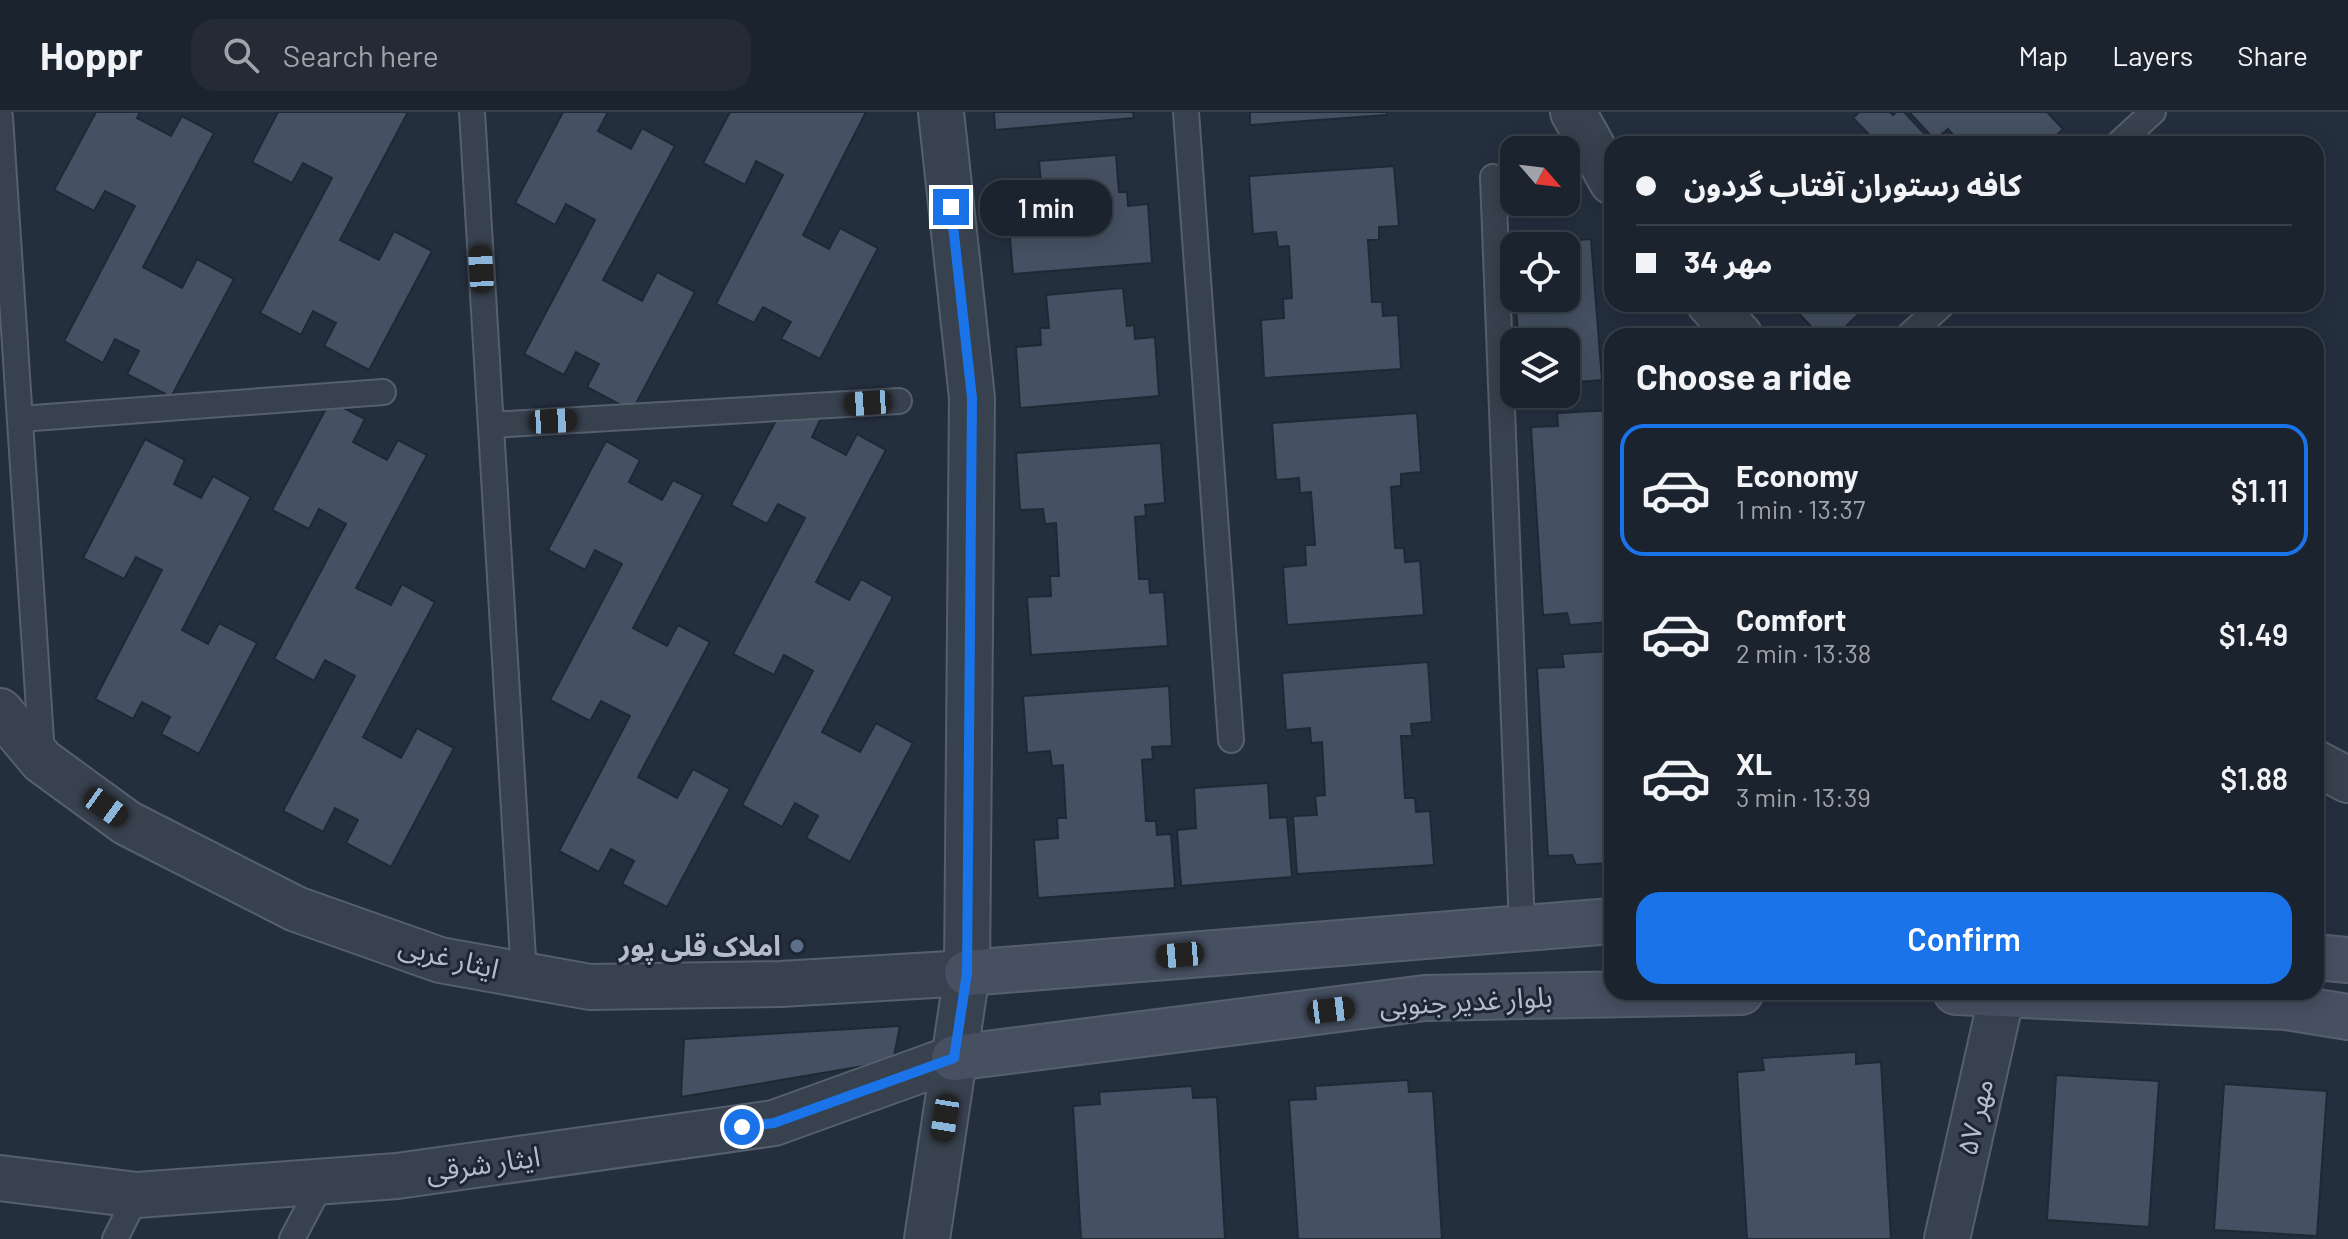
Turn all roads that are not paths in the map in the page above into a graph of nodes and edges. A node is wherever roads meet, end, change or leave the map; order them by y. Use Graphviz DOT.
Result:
graph roads {
  1 [pos="472,112"];
  2 [pos="941,112"];
  3 [pos="1186,112"];
  4 [pos="1573,112"];
  5 [pos="2153,112"];
  6 [pos="0,117"];
  7 [pos="2127,136"];
  8 [pos="1604,168"];
  9 [pos="1493,177"];
  10 [pos="1718,312"];
  11 [pos="1934,312"];
  12 [pos="1732,328"];
  13 [pos="1917,328"];
  14 [pos="383,392"];
  15 [pos="899,401"];
  16 [pos="20,419"];
  17 [pos="491,425"];
  18 [pos="0,711"];
  19 [pos="1231,740"];
  20 [pos="42,761"];
  21 [pos="2324,767"];
  22 [pos="2348,780"];
  23 [pos="1604,922"];
  24 [pos="1522,927"];
  25 [pos="2324,958"];
  26 [pos="2348,960"];
  27 [pos="967,973"];
  28 [pos="524,975"];
  29 [pos="1604,995"];
  30 [pos="2000,1000"];
  31 [pos="2144,1000"];
  32 [pos="2348,1017"];
  33 [pos="954,1058"];
  34 [pos="0,1178"];
  35 [pos="322,1182"];
  36 [pos="137,1195"];
  37 [pos="115,1239"];
  38 [pos="292,1239"];
  39 [pos="927,1239"];
  40 [pos="1947,1239"];
  1 -- 17 [label="lane"];
  2 -- 27 [label="street"];
  3 -- 19 [label="lane"];
  4 -- 8 [label="street"];
  5 -- 7 [label="lane"];
  6 -- 16 [label="lane"];
  9 -- 24 [label="lane"];
  10 -- 12 [label="street"];
  11 -- 13 [label="lane"];
  14 -- 16 [label="lane"];
  15 -- 17 [label="lane"];
  16 -- 20 [label="lane"];
  17 -- 28 [label="lane"];
  18 -- 20 [label="street, ایثار غربی"];
  20 -- 28 [label="street, ایثار غربی"];
  21 -- 22 [label="street"];
  23 -- 24 [label="main road"];
  24 -- 27 [label="main road"];
  25 -- 26 [label="main road"];
  27 -- 28 [label="street, ایثار غربی"];
  27 -- 33 [label="street"];
  29 -- 33 [label="main road, بلوار غدیر جنوبی"];
  30 -- 40 [label="street, مهر ۵۷"];
  31 -- 32 [label="main road"];
  33 -- 35 [label="street, ایثار شرقی"];
  33 -- 39 [label="street"];
  34 -- 36 [label="street, ایثار شرقی"];
  35 -- 36 [label="street, ایثار شرقی"];
  35 -- 38 [label="lane"];
  36 -- 37 [label="lane"];
}
